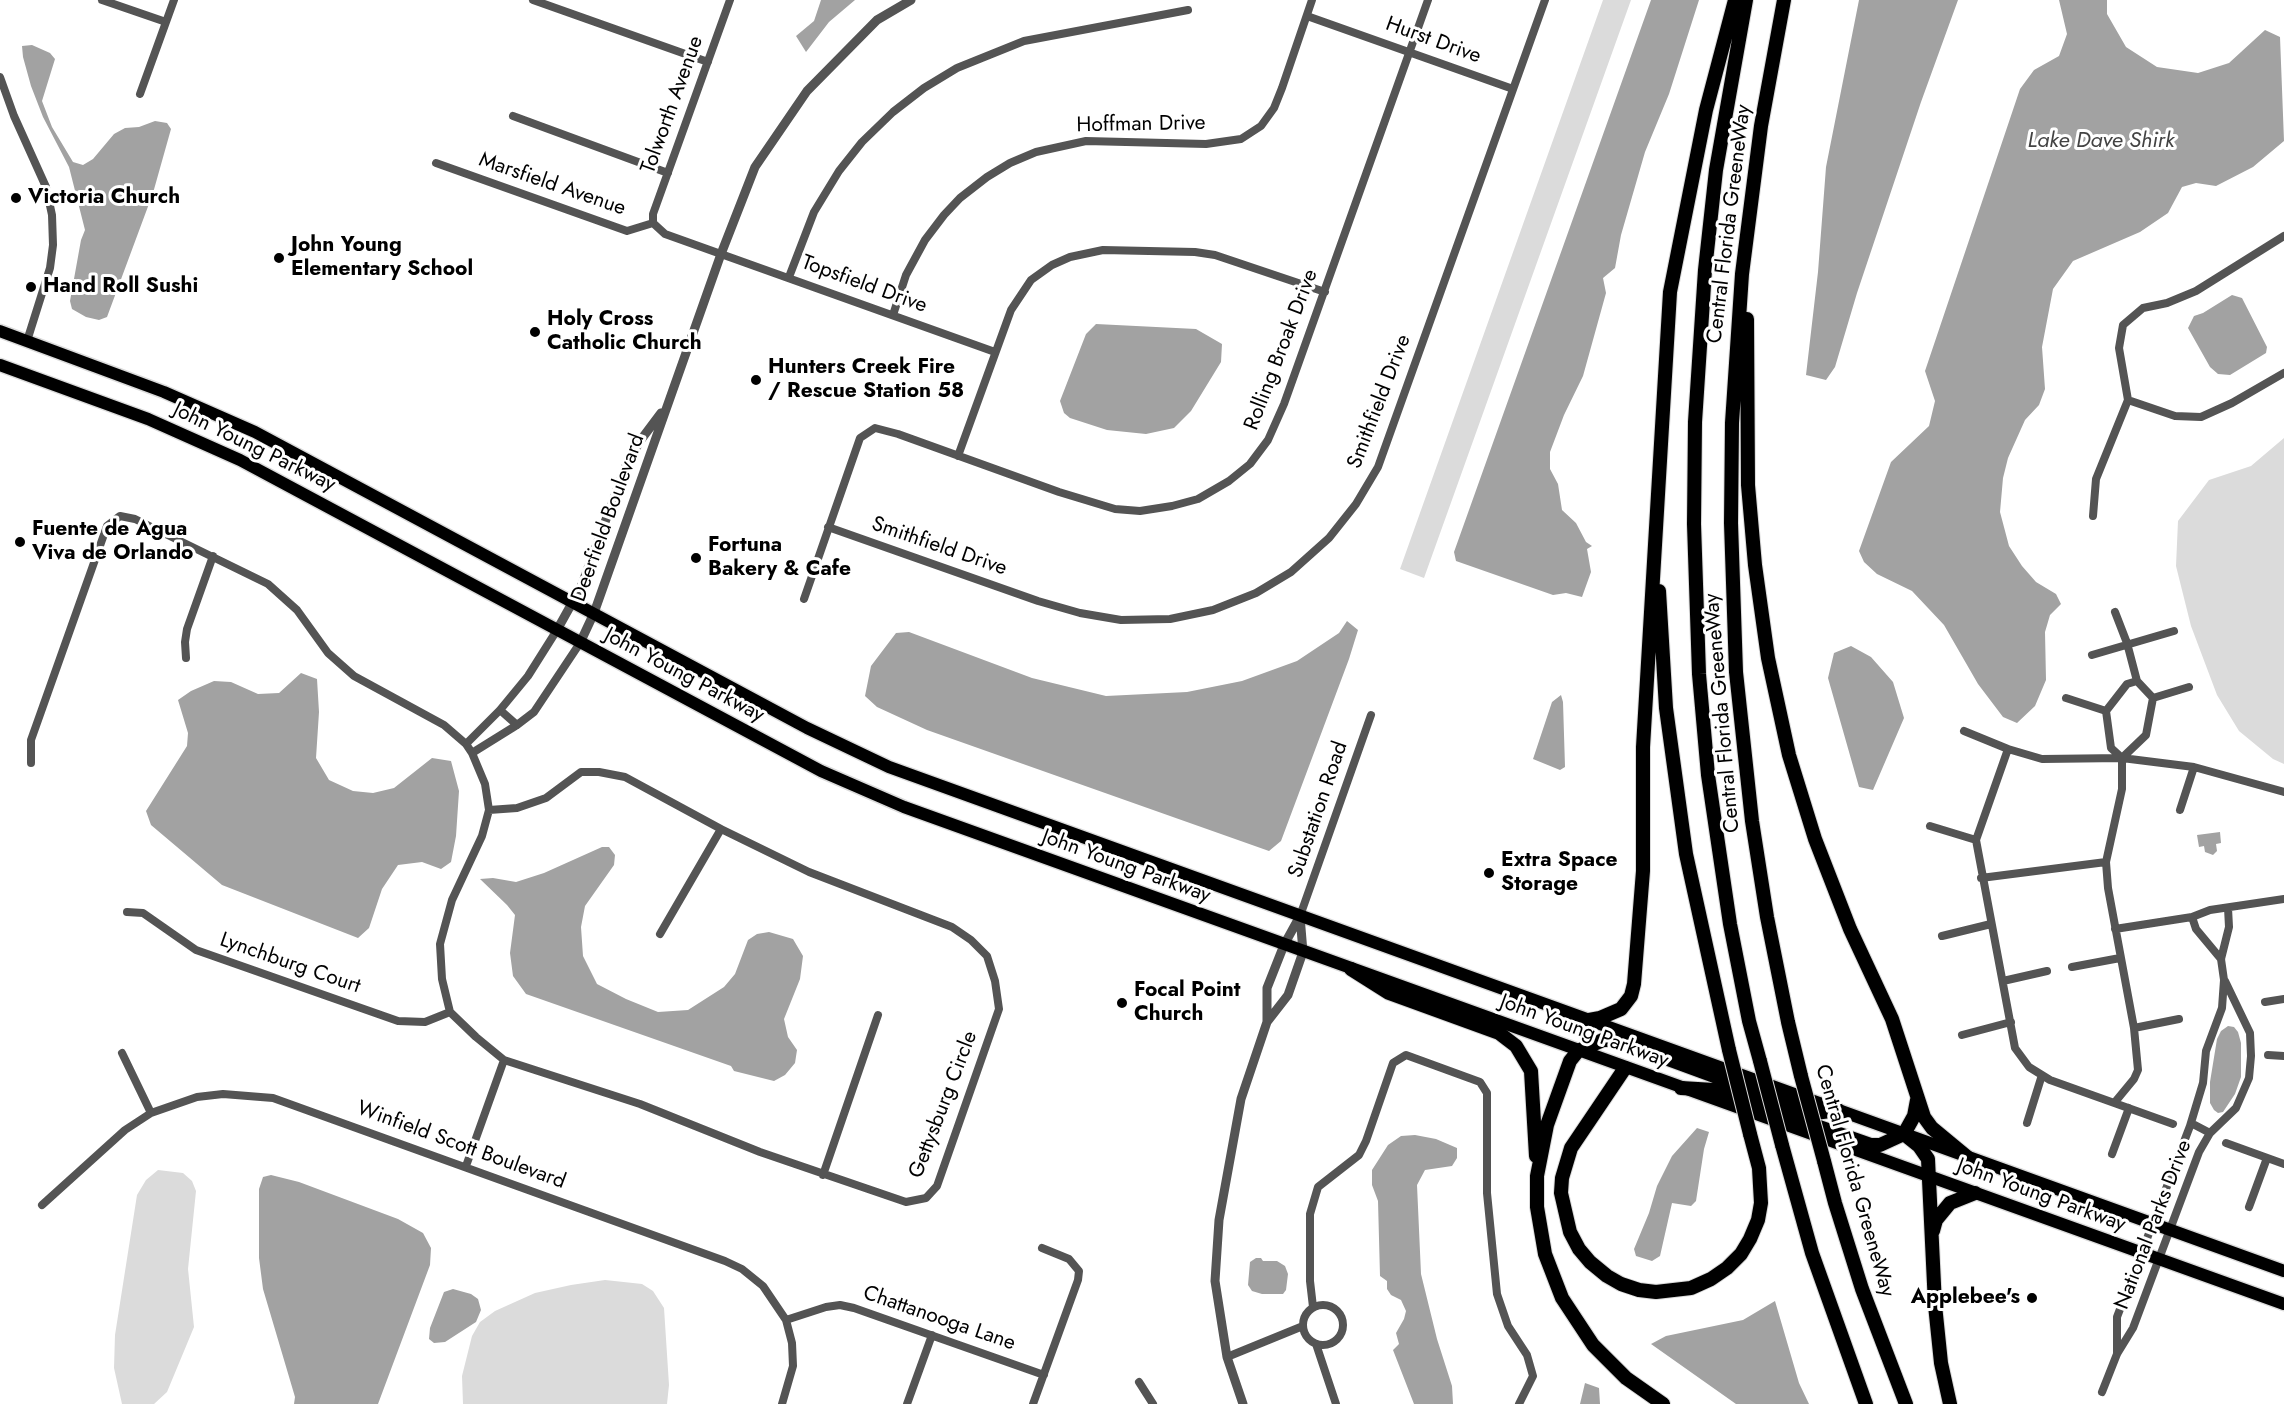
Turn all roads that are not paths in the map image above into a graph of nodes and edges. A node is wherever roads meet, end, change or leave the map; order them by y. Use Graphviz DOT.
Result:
graph roads {
  1 [pos="102,0"];
  2 [pos="174,0"];
  3 [pos="533,0"];
  4 [pos="730,0"];
  5 [pos="911,0"];
  6 [pos="1312,0"];
  7 [pos="1428,0"];
  8 [pos="1545,0"];
  9 [pos="1735,0"];
  10 [pos="1746,0"];
  11 [pos="1784,0"];
  12 [pos="1188,10"];
  13 [pos="1307,16"];
  14 [pos="165,22"];
  15 [pos="1410,52"];
  16 [pos="708,62"];
  17 [pos="0,77"];
  18 [pos="1513,89"];
  19 [pos="140,94"];
  20 [pos="513,116"];
  21 [pos="1761,126"];
  22 [pos="436,164"];
  23 [pos="668,173"];
  24 [pos="653,223"];
  25 [pos="2284,236"];
  26 [pos="721,254"];
  27 [pos="789,277"];
  28 [pos="1325,292"];
  29 [pos="893,315"];
  30 [pos="0,331"];
  31 [pos="27,341"];
  32 [pos="995,352"];
  33 [pos="0,365"];
  34 [pos="2284,373"];
  35 [pos="2128,400"];
  36 [pos="668,403"];
  37 [pos="958,456"];
  38 [pos="2093,516"];
  39 [pos="828,527"];
  40 [pos="1655,534"];
  41 [pos="213,556"];
  42 [pos="804,599"];
  43 [pos="573,603"];
  44 [pos="2115,612"];
  45 [pos="594,613"];
  46 [pos="557,630"];
  47 [pos="2174,631"];
  48 [pos="580,643"];
  49 [pos="2127,643"];
  50 [pos="2092,654"];
  51 [pos="186,658"];
  52 [pos="2137,681"];
  53 [pos="2189,687"];
  54 [pos="2066,698"];
  55 [pos="2153,698"];
  56 [pos="500,710"];
  57 [pos="2106,711"];
  58 [pos="1371,715"];
  59 [pos="517,725"];
  60 [pos="1964,731"];
  61 [pos="466,744"];
  62 [pos="2008,749"];
  63 [pos="472,753"];
  64 [pos="2122,758"];
  65 [pos="32,763"];
  66 [pos="2194,767"];
  67 [pos="2284,792"];
  68 [pos="489,810"];
  69 [pos="2180,810"];
  70 [pos="1930,826"];
  71 [pos="721,829"];
  72 [pos="1976,840"];
  73 [pos="2106,862"];
  74 [pos="1982,878"];
  75 [pos="2284,899"];
  76 [pos="2228,908"];
  77 [pos="127,912"];
  78 [pos="1300,916"];
  79 [pos="2192,917"];
  80 [pos="1991,924"];
  81 [pos="2115,929"];
  82 [pos="660,934"];
  83 [pos="1942,936"];
  84 [pos="1284,945"];
  85 [pos="1303,952"];
  86 [pos="2120,958"];
  87 [pos="2221,959"];
  88 [pos="2073,967"];
  89 [pos="1351,969"];
  90 [pos="2047,971"];
  91 [pos="2224,980"];
  92 [pos="2003,981"];
  93 [pos="2284,999"];
  94 [pos="2265,1002"];
  95 [pos="450,1012"];
  96 [pos="878,1015"];
  97 [pos="2179,1019"];
  98 [pos="1589,1020"];
  99 [pos="1267,1022"];
  100 [pos="2011,1022"];
  101 [pos="2134,1028"];
  102 [pos="1962,1035"];
  103 [pos="1578,1051"];
  104 [pos="122,1053"];
  105 [pos="2268,1055"];
  106 [pos="2284,1056"];
  107 [pos="504,1060"];
  108 [pos="1625,1068"];
  109 [pos="2042,1075"];
  110 [pos="1681,1088"];
  111 [pos="1917,1100"];
  112 [pos="2115,1102"];
  113 [pos="2129,1108"];
  114 [pos="1838,1110"];
  115 [pos="151,1113"];
  116 [pos="2192,1122"];
  117 [pos="2027,1123"];
  118 [pos="2173,1124"];
  119 [pos="2210,1133"];
  120 [pos="1904,1134"];
  121 [pos="2226,1143"];
  122 [pos="2112,1154"];
  123 [pos="1967,1157"];
  124 [pos="2267,1158"];
  125 [pos="2284,1164"];
  126 [pos="466,1166"];
  127 [pos="824,1175"];
  128 [pos="1537,1176"];
  129 [pos="1930,1177"];
  130 [pos="1975,1193"];
  131 [pos="42,1204"];
  132 [pos="2249,1207"];
  133 [pos="2154,1224"];
  134 [pos="2171,1230"];
  135 [pos="1931,1235"];
  136 [pos="1042,1248"];
  137 [pos="2140,1253"];
  138 [pos="2159,1260"];
  139 [pos="2284,1271"];
  140 [pos="2284,1304"];
  141 [pos="1313,1307"];
  142 [pos="786,1320"];
  143 [pos="1303,1326"];
  144 [pos="932,1335"];
  145 [pos="1316,1344"];
  146 [pos="2117,1354"];
  147 [pos="1227,1357"];
  148 [pos="1044,1375"];
  149 [pos="1139,1382"];
  150 [pos="2102,1392"];
  151 [pos="783,1404"];
  152 [pos="907,1404"];
  153 [pos="1033,1404"];
  154 [pos="1153,1404"];
  155 [pos="1243,1404"];
  156 [pos="1336,1404"];
  157 [pos="1519,1404"];
  158 [pos="1663,1404"];
  159 [pos="1866,1404"];
  160 [pos="1906,1404"];
  161 [pos="1950,1404"];
  1 -- 14 [label="street"];
  2 -- 14 [label="street"];
  3 -- 16 [label="street"];
  4 -- 16 [label="street, Tolworth Avenue"];
  5 -- 26 [label="street, Deerfield Boulevard"];
  6 -- 13 [label="street, Hoffman Drive"];
  7 -- 15 [label="street, Rolling Broak Drive"];
  8 -- 18 [label="street, Smithfield Drive"];
  9 -- 40 [label="highway"];
  10 -- 159 [label="highway, Central Florida GreeneWay, bridge"];
  11 -- 21 [label="highway, Central Florida GreeneWay"];
  12 -- 27 [label="street"];
  13 -- 15 [label="street, Hurst Drive"];
  13 -- 29 [label="street, Hoffman Drive"];
  14 -- 19 [label="street"];
  15 -- 18 [label="street, Hurst Drive"];
  15 -- 28 [label="street, Rolling Broak Drive"];
  16 -- 23 [label="street, Tolworth Avenue"];
  17 -- 31 [label="street"];
  18 -- 39 [label="street, Smithfield Drive"];
  20 -- 23 [label="street"];
  21 -- 111 [label="highway"];
  21 -- 160 [label="highway, Central Florida GreeneWay, bridge"];
  22 -- 24 [label="street, Marsfield Avenue"];
  23 -- 24 [label="street, Tolworth Avenue"];
  24 -- 26 [label="street, Marsfield Avenue"];
  25 -- 35 [label="street"];
  26 -- 27 [label="street, Topsfield Drive"];
  26 -- 36 [label="street, Deerfield Boulevard"];
  27 -- 29 [label="street, Topsfield Drive"];
  28 -- 32 [label="street"];
  28 -- 37 [label="street, Rolling Broak Drive"];
  29 -- 32 [label="street, Topsfield Drive"];
  30 -- 31 [label="highway, John Young Parkway"];
  31 -- 43 [label="highway, John Young Parkway"];
  32 -- 37 [label="street"];
  33 -- 46 [label="highway, John Young Parkway"];
  34 -- 35 [label="street"];
  35 -- 38 [label="street"];
  36 -- 43 [label="street, Deerfield Boulevard"];
  36 -- 45 [label="street, Deerfield Boulevard"];
  37 -- 39 [label="street, Rolling Broak Drive"];
  39 -- 42 [label="street"];
  40 -- 98 [label="highway"];
  40 -- 108 [label="highway, bridge"];
  41 -- 51 [label="street"];
  41 -- 61 [label="street"];
  41 -- 65 [label="street"];
  43 -- 45 [label="highway, John Young Parkway"];
  43 -- 46 [label="street, Deerfield Boulevard"];
  44 -- 49 [label="street"];
  45 -- 48 [label="street, Deerfield Boulevard"];
  45 -- 78 [label="highway, John Young Parkway"];
  46 -- 48 [label="highway, John Young Parkway"];
  46 -- 56 [label="street"];
  47 -- 49 [label="street"];
  48 -- 59 [label="street"];
  48 -- 84 [label="highway, John Young Parkway"];
  49 -- 50 [label="street"];
  49 -- 52 [label="street"];
  52 -- 55 [label="street"];
  52 -- 57 [label="street"];
  53 -- 55 [label="street"];
  54 -- 57 [label="street"];
  55 -- 64 [label="street"];
  56 -- 59 [label="street"];
  56 -- 61 [label="street"];
  57 -- 64 [label="street"];
  58 -- 78 [label="street, Substation Road"];
  59 -- 63 [label="street"];
  60 -- 62 [label="street"];
  61 -- 63 [label="street"];
  62 -- 64 [label="street"];
  62 -- 72 [label="street"];
  63 -- 68 [label="street"];
  64 -- 66 [label="street"];
  64 -- 73 [label="street"];
  66 -- 67 [label="street"];
  66 -- 69 [label="street"];
  68 -- 71 [label="street, Gettysburg Circle"];
  68 -- 95 [label="street"];
  70 -- 72 [label="street"];
  71 -- 82 [label="street"];
  71 -- 127 [label="street, Gettysburg Circle"];
  72 -- 74 [label="street"];
  73 -- 74 [label="street"];
  73 -- 81 [label="street"];
  74 -- 80 [label="street"];
  75 -- 76 [label="street"];
  76 -- 79 [label="street"];
  76 -- 87 [label="street, National Parks Drive"];
  77 -- 95 [label="street, Lynchburg Court"];
  78 -- 84 [label="street"];
  78 -- 85 [label="street"];
  78 -- 98 [label="highway, John Young Parkway"];
  79 -- 81 [label="street"];
  79 -- 87 [label="street"];
  80 -- 83 [label="street"];
  80 -- 92 [label="street"];
  81 -- 86 [label="street"];
  84 -- 85 [label="highway, John Young Parkway"];
  84 -- 99 [label="street"];
  85 -- 89 [label="highway, John Young Parkway"];
  85 -- 99 [label="street"];
  86 -- 88 [label="street"];
  86 -- 101 [label="street"];
  87 -- 91 [label="street, National Parks Drive"];
  89 -- 103 [label="highway, John Young Parkway"];
  89 -- 128 [label="highway"];
  90 -- 92 [label="street"];
  91 -- 116 [label="street, National Parks Drive"];
  91 -- 119 [label="street, National Parks Drive"];
  92 -- 100 [label="street"];
  93 -- 94 [label="street"];
  95 -- 107 [label="street, Gettysburg Circle"];
  96 -- 127 [label="street"];
  97 -- 101 [label="street"];
  98 -- 114 [label="highway, John Young Parkway"];
  99 -- 147 [label="street"];
  100 -- 102 [label="street"];
  100 -- 109 [label="street"];
  101 -- 112 [label="street"];
  103 -- 108 [label="highway, John Young Parkway"];
  103 -- 114 [label="highway"];
  103 -- 128 [label="highway"];
  104 -- 115 [label="street"];
  105 -- 106 [label="street"];
  107 -- 126 [label="street"];
  107 -- 127 [label="street, Gettysburg Circle"];
  108 -- 110 [label="highway, John Young Parkway"];
  109 -- 112 [label="street"];
  109 -- 117 [label="street"];
  110 -- 120 [label="highway"];
  110 -- 129 [label="highway, John Young Parkway"];
  111 -- 120 [label="highway"];
  111 -- 123 [label="highway"];
  112 -- 113 [label="street"];
  113 -- 118 [label="street"];
  113 -- 122 [label="street"];
  114 -- 120 [label="highway, John Young Parkway"];
  115 -- 126 [label="street, Winfield Scott Boulevard"];
  115 -- 131 [label="street, Winfield Scott Boulevard"];
  116 -- 119 [label="street"];
  116 -- 133 [label="street, National Parks Drive"];
  119 -- 134 [label="street, National Parks Drive"];
  120 -- 123 [label="highway, John Young Parkway"];
  120 -- 129 [label="highway"];
  121 -- 124 [label="street"];
  123 -- 133 [label="highway, John Young Parkway"];
  124 -- 125 [label="street"];
  124 -- 132 [label="street"];
  126 -- 142 [label="street, Winfield Scott Boulevard"];
  128 -- 158 [label="highway"];
  129 -- 130 [label="highway, John Young Parkway"];
  129 -- 135 [label="highway"];
  130 -- 135 [label="highway"];
  130 -- 137 [label="highway, John Young Parkway"];
  133 -- 134 [label="highway, John Young Parkway"];
  133 -- 137 [label="street, National Parks Drive"];
  134 -- 138 [label="street, National Parks Drive"];
  134 -- 139 [label="highway, John Young Parkway"];
  135 -- 161 [label="highway"];
  136 -- 148 [label="street"];
  137 -- 138 [label="highway, John Young Parkway"];
  137 -- 146 [label="street, National Parks Drive"];
  138 -- 140 [label="highway, John Young Parkway"];
  138 -- 146 [label="street, National Parks Drive"];
  141 -- 143 [label="street"];
  141 -- 145 [label="street"];
  141 -- 157 [label="street"];
  142 -- 144 [label="street, Chattanooga Lane"];
  142 -- 151 [label="street, Winfield Scott Boulevard"];
  143 -- 145 [label="street"];
  143 -- 147 [label="street"];
  144 -- 148 [label="street, Chattanooga Lane"];
  144 -- 152 [label="street"];
  145 -- 156 [label="street"];
  146 -- 150 [label="street, National Parks Drive"];
  147 -- 155 [label="street"];
  148 -- 153 [label="street"];
  149 -- 154 [label="street"];
}
